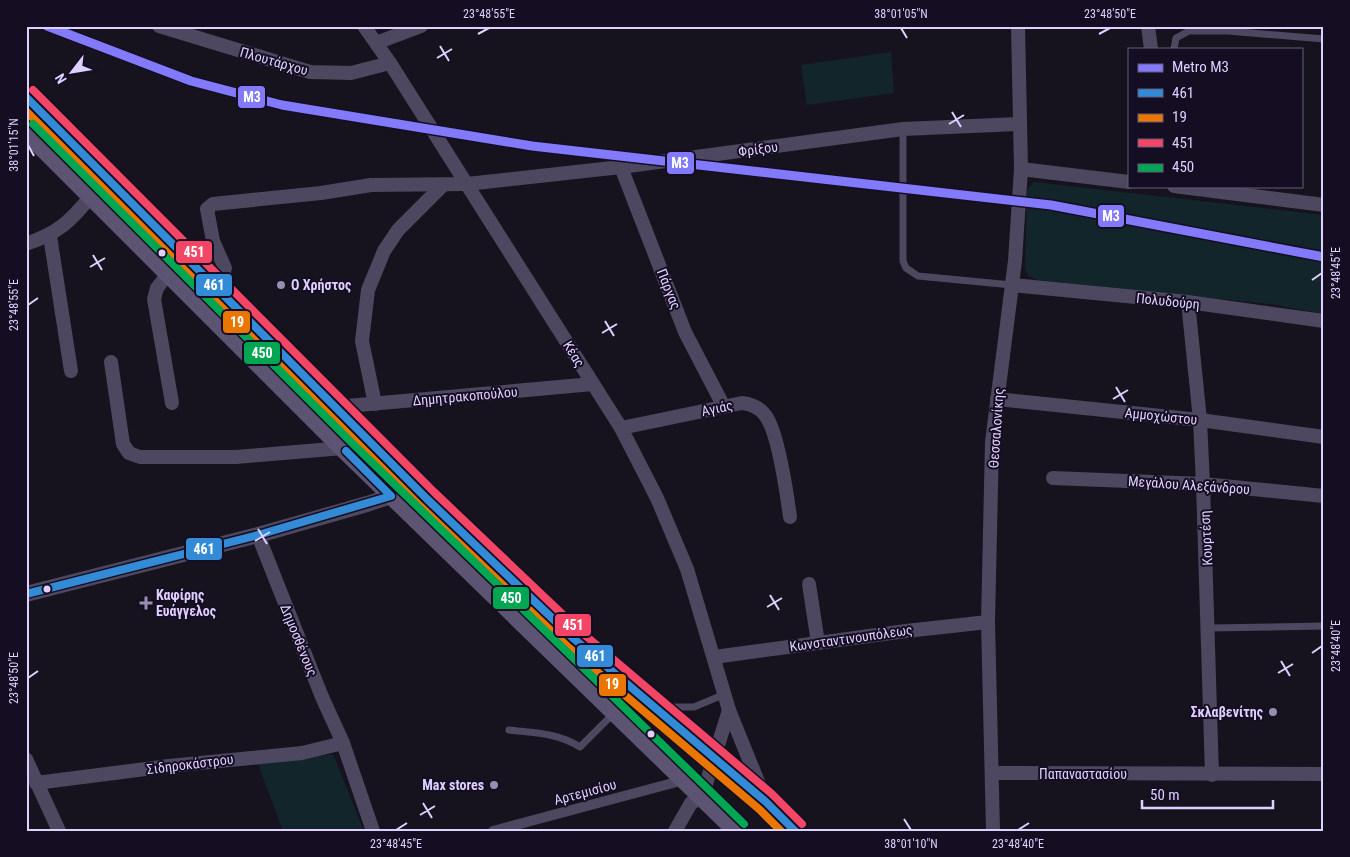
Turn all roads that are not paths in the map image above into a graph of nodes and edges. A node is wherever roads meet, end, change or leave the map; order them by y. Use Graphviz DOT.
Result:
graph roads {
  1 [pos="159,26"];
  2 [pos="364,26"];
  3 [pos="421,26"];
  4 [pos="1018,26"];
  5 [pos="1148,26"];
  6 [pos="1324,39"];
  7 [pos="376,43"];
  8 [pos="1151,48"];
  9 [pos="1174,48"];
  10 [pos="390,62"];
  11 [pos="26,97"];
  12 [pos="1019,124"];
  13 [pos="904,129"];
  14 [pos="26,131"];
  15 [pos="621,168"];
  16 [pos="1021,169"];
  17 [pos="1128,182"];
  18 [pos="467,184"];
  19 [pos="442,186"];
  20 [pos="1189,188"];
  21 [pos="91,196"];
  22 [pos="1324,206"];
  23 [pos="50,236"];
  24 [pos="26,244"];
  25 [pos="168,274"];
  26 [pos="210,281"];
  27 [pos="1012,285"];
  28 [pos="1188,302"];
  29 [pos="1324,320"];
  30 [pos="111,362"];
  31 [pos="71,371"];
  32 [pos="593,384"];
  33 [pos="997,399"];
  34 [pos="172,403"];
  35 [pos="375,404"];
  36 [pos="336,407"];
  37 [pos="724,407"];
  38 [pos="1200,420"];
  39 [pos="621,428"];
  40 [pos="1324,437"];
  41 [pos="343,448"];
  42 [pos="1053,478"];
  43 [pos="410,481"];
  44 [pos="1203,484"];
  45 [pos="392,496"];
  46 [pos="1324,496"];
  47 [pos="790,517"];
  48 [pos="258,535"];
  49 [pos="810,584"];
  50 [pos="26,594"];
  51 [pos="988,622"];
  52 [pos="1324,626"];
  53 [pos="1209,628"];
  54 [pos="818,642"];
  55 [pos="714,657"];
  56 [pos="725,694"];
  57 [pos="653,706"];
  58 [pos="729,710"];
  59 [pos="615,712"];
  60 [pos="509,730"];
  61 [pos="343,743"];
  62 [pos="26,759"];
  63 [pos="715,759"];
  64 [pos="992,773"];
  65 [pos="1324,774"];
  66 [pos="1212,775"];
  67 [pos="684,780"];
  68 [pos="36,783"];
  69 [pos="702,797"];
  70 [pos="766,802"];
  71 [pos="58,831"];
  72 [pos="373,831"];
  73 [pos="493,831"];
  74 [pos="675,831"];
  75 [pos="737,831"];
  76 [pos="795,831"];
  77 [pos="993,831"];
  1 -- 10 [label="street, Πλουτάρχου"];
  2 -- 7 [label="street, Κέας"];
  3 -- 7 [label="street"];
  4 -- 12 [label="street, Θεσσαλονίκης"];
  5 -- 8 [label="street"];
  6 -- 9 [label="lane"];
  7 -- 10 [label="street, Κέας"];
  10 -- 18 [label="street, Κέας"];
  11 -- 26 [label="main road"];
  12 -- 13 [label="street, Φρίξου"];
  12 -- 16 [label="street, Θεσσαλονίκης"];
  13 -- 15 [label="street, Φρίξου"];
  13 -- 27 [label="lane"];
  14 -- 21 [label="main road"];
  15 -- 18 [label="street, Φρίξου"];
  15 -- 37 [label="street, Πάργας"];
  16 -- 17 [label="street"];
  16 -- 27 [label="street, Θεσσαλονίκης"];
  18 -- 19 [label="street, Φρίξου"];
  18 -- 32 [label="street, Κέας"];
  19 -- 26 [label="street, Φρίξου"];
  19 -- 35 [label="street"];
  20 -- 22 [label="street"];
  21 -- 23 [label="street"];
  21 -- 25 [label="main road"];
  23 -- 24 [label="street"];
  23 -- 31 [label="street"];
  25 -- 34 [label="street"];
  25 -- 41 [label="main road"];
  26 -- 36 [label="main road"];
  27 -- 28 [label="street, Πολυδούρη"];
  27 -- 33 [label="street, Θεσσαλονίκης"];
  28 -- 29 [label="street, Πολυδούρη"];
  28 -- 38 [label="street, Κουρτέση"];
  30 -- 41 [label="street"];
  32 -- 35 [label="street, Δημητρακοπούλου"];
  32 -- 39 [label="street, Κέας"];
  33 -- 38 [label="street, Αμμοχώστου"];
  33 -- 51 [label="street, Θεσσαλονίκης"];
  35 -- 36 [label="street, Δημητρακοπούλου"];
  36 -- 43 [label="main road"];
  37 -- 39 [label="street, Αγιάς"];
  37 -- 47 [label="street, Αγιάς"];
  38 -- 40 [label="street, Αμμοχώστου"];
  38 -- 44 [label="street, Κουρτέση"];
  39 -- 55 [label="street, Κέας"];
  41 -- 45 [label="main road"];
  42 -- 44 [label="street, Μεγάλου Αλεξάνδρου"];
  43 -- 45 [label="street"];
  43 -- 57 [label="main road"];
  44 -- 46 [label="street, Μεγάλου Αλεξάνδρου"];
  44 -- 53 [label="street, Κουρτέση"];
  45 -- 48 [label="street"];
  45 -- 59 [label="main road"];
  48 -- 50 [label="street"];
  48 -- 61 [label="street, Δημοσθένους"];
  49 -- 54 [label="street"];
  51 -- 54 [label="street, Κωνσταντινουπόλεως"];
  51 -- 64 [label="street, Θεσσαλονίκης"];
  52 -- 53 [label="lane"];
  53 -- 66 [label="street, Κουρτέση"];
  54 -- 55 [label="street, Κωνσταντινουπόλεως"];
  55 -- 56 [label="street, Κέας"];
  56 -- 57 [label="lane"];
  56 -- 58 [label="street, Κέας"];
  57 -- 63 [label="main road"];
  58 -- 63 [label="street, Κέας"];
  58 -- 70 [label="street, Κέας"];
  59 -- 60 [label="lane"];
  59 -- 67 [label="main road"];
  61 -- 68 [label="street, Σιδηροκάστρου"];
  61 -- 72 [label="street, Δημοσθένους"];
  62 -- 68 [label="street"];
  63 -- 69 [label="street, Κέας"];
  63 -- 70 [label="main road"];
  64 -- 66 [label="street, Παπαναστασίου"];
  64 -- 77 [label="street, Θεσσαλονίκης"];
  65 -- 66 [label="street, Παπαναστασίου"];
  67 -- 69 [label="main road"];
  67 -- 73 [label="street, Αρτεμισίου"];
  68 -- 71 [label="street"];
  69 -- 74 [label="street"];
  69 -- 75 [label="main road"];
  70 -- 76 [label="main road"];
}
